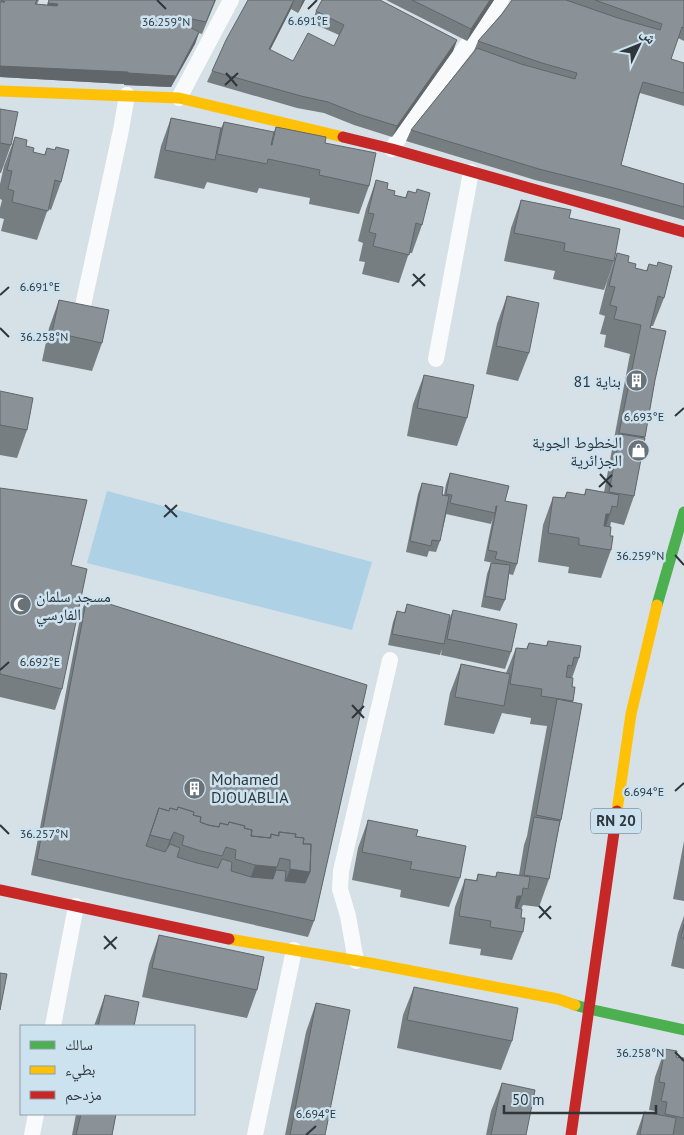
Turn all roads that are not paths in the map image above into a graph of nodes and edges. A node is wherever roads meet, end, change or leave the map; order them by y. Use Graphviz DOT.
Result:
graph roads {
  1 [pos="232,0"];
  2 [pos="501,0"];
  3 [pos="0,91"];
  4 [pos="127,95"];
  5 [pos="179,98"];
  6 [pos="392,149"];
  7 [pos="471,172"];
  8 [pos="684,232"];
  9 [pos="84,301"];
  10 [pos="436,359"];
  11 [pos="684,512"];
  12 [pos="390,660"];
  13 [pos="0,890"];
  14 [pos="76,906"];
  15 [pos="294,950"];
  16 [pos="356,961"];
  17 [pos="589,1009"];
  18 [pos="53,1025"];
  19 [pos="684,1030"];
  20 [pos="36,1115"];
  21 [pos="32,1135"];
  22 [pos="255,1135"];
  23 [pos="571,1135"];
  1 -- 5 [label="street"];
  2 -- 6 [label="street"];
  3 -- 4 [label="street"];
  4 -- 5 [label="street"];
  4 -- 9 [label="street"];
  5 -- 6 [label="street"];
  6 -- 7 [label="street"];
  7 -- 8 [label="street"];
  7 -- 10 [label="street"];
  11 -- 17 [label="street, RN 20"];
  12 -- 16 [label="street"];
  13 -- 14 [label="street"];
  14 -- 15 [label="street"];
  14 -- 18 [label="street"];
  15 -- 16 [label="street"];
  15 -- 22 [label="street"];
  16 -- 17 [label="street"];
  17 -- 19 [label="street"];
  17 -- 23 [label="street, RN 20"];
  20 -- 21 [label="street"];
}
